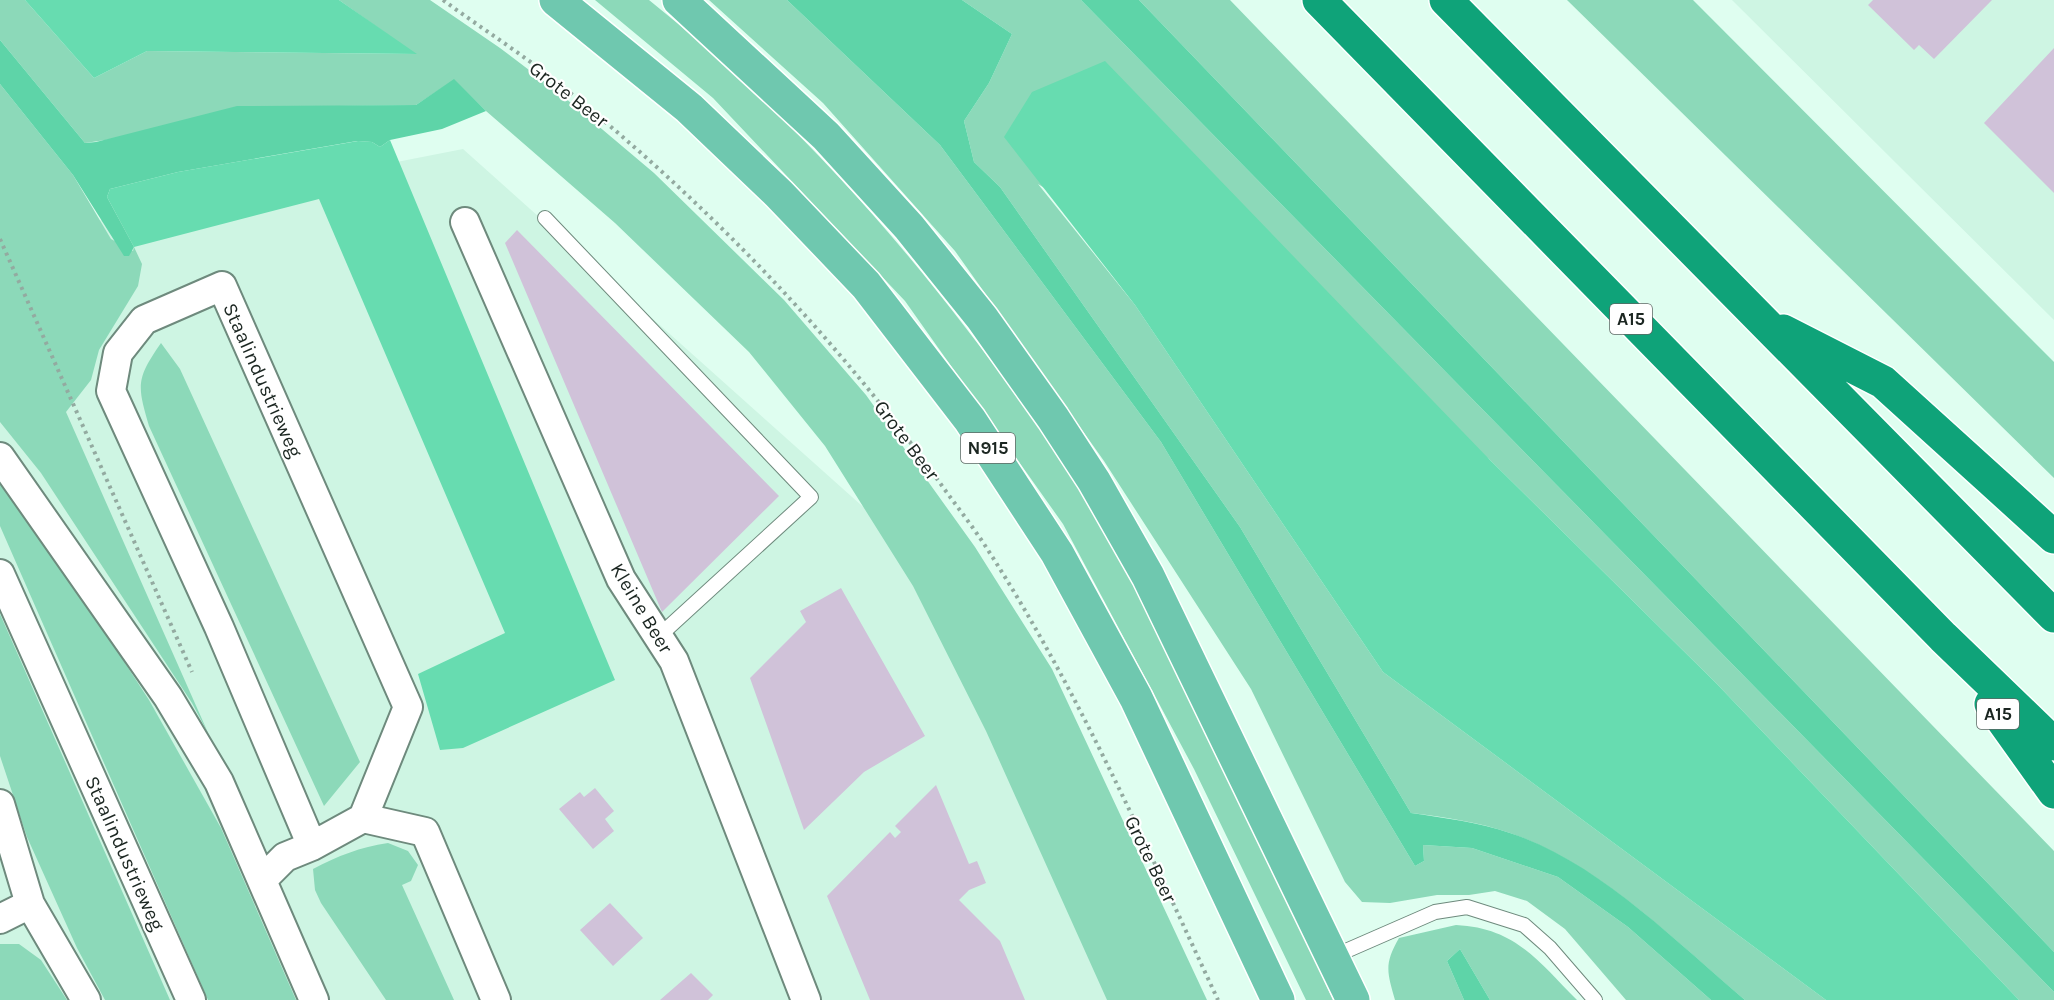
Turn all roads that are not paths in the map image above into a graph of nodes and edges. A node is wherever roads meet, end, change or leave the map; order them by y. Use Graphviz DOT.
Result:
graph roads {
  1 [pos="556,0"];
  2 [pos="679,0"];
  3 [pos="1319,0"];
  4 [pos="1446,0"];
  5 [pos="545,218"];
  6 [pos="465,222"];
  7 [pos="1758,318"];
  8 [pos="0,457"];
  9 [pos="2054,537"];
  10 [pos="0,574"];
  11 [pos="2054,616"];
  12 [pos="658,637"];
  13 [pos="1943,637"];
  14 [pos="2054,744"];
  15 [pos="2054,792"];
  16 [pos="0,804"];
  17 [pos="363,818"];
  18 [pos="312,846"];
  19 [pos="263,879"];
  20 [pos="30,904"];
  21 [pos="0,919"];
  22 [pos="1332,957"];
  23 [pos="86,1000"];
  24 [pos="191,1000"];
  25 [pos="314,1000"];
  26 [pos="496,1000"];
  27 [pos="806,1000"];
  28 [pos="1278,1000"];
  29 [pos="1353,1000"];
  30 [pos="1595,1000"];
  1 -- 28 [label="main road, N915"];
  2 -- 22 [label="main road"];
  3 -- 13 [label="highway, A15"];
  4 -- 7 [label="highway"];
  5 -- 12 [label="lane"];
  6 -- 12 [label="street, Kleine Beer"];
  7 -- 9 [label="highway"];
  7 -- 11 [label="highway"];
  8 -- 19 [label="street"];
  10 -- 24 [label="street, Staalindustrieweg"];
  12 -- 27 [label="street, Kleine Beer"];
  13 -- 14 [label="highway, A15"];
  13 -- 15 [label="highway, A15"];
  16 -- 20 [label="street"];
  17 -- 18 [label="street"];
  17 -- 18 [label="street, Staalindustrieweg"];
  17 -- 26 [label="street"];
  18 -- 19 [label="street"];
  19 -- 25 [label="street"];
  20 -- 21 [label="street"];
  20 -- 23 [label="street"];
  22 -- 29 [label="main road"];
  22 -- 30 [label="lane"];
}
